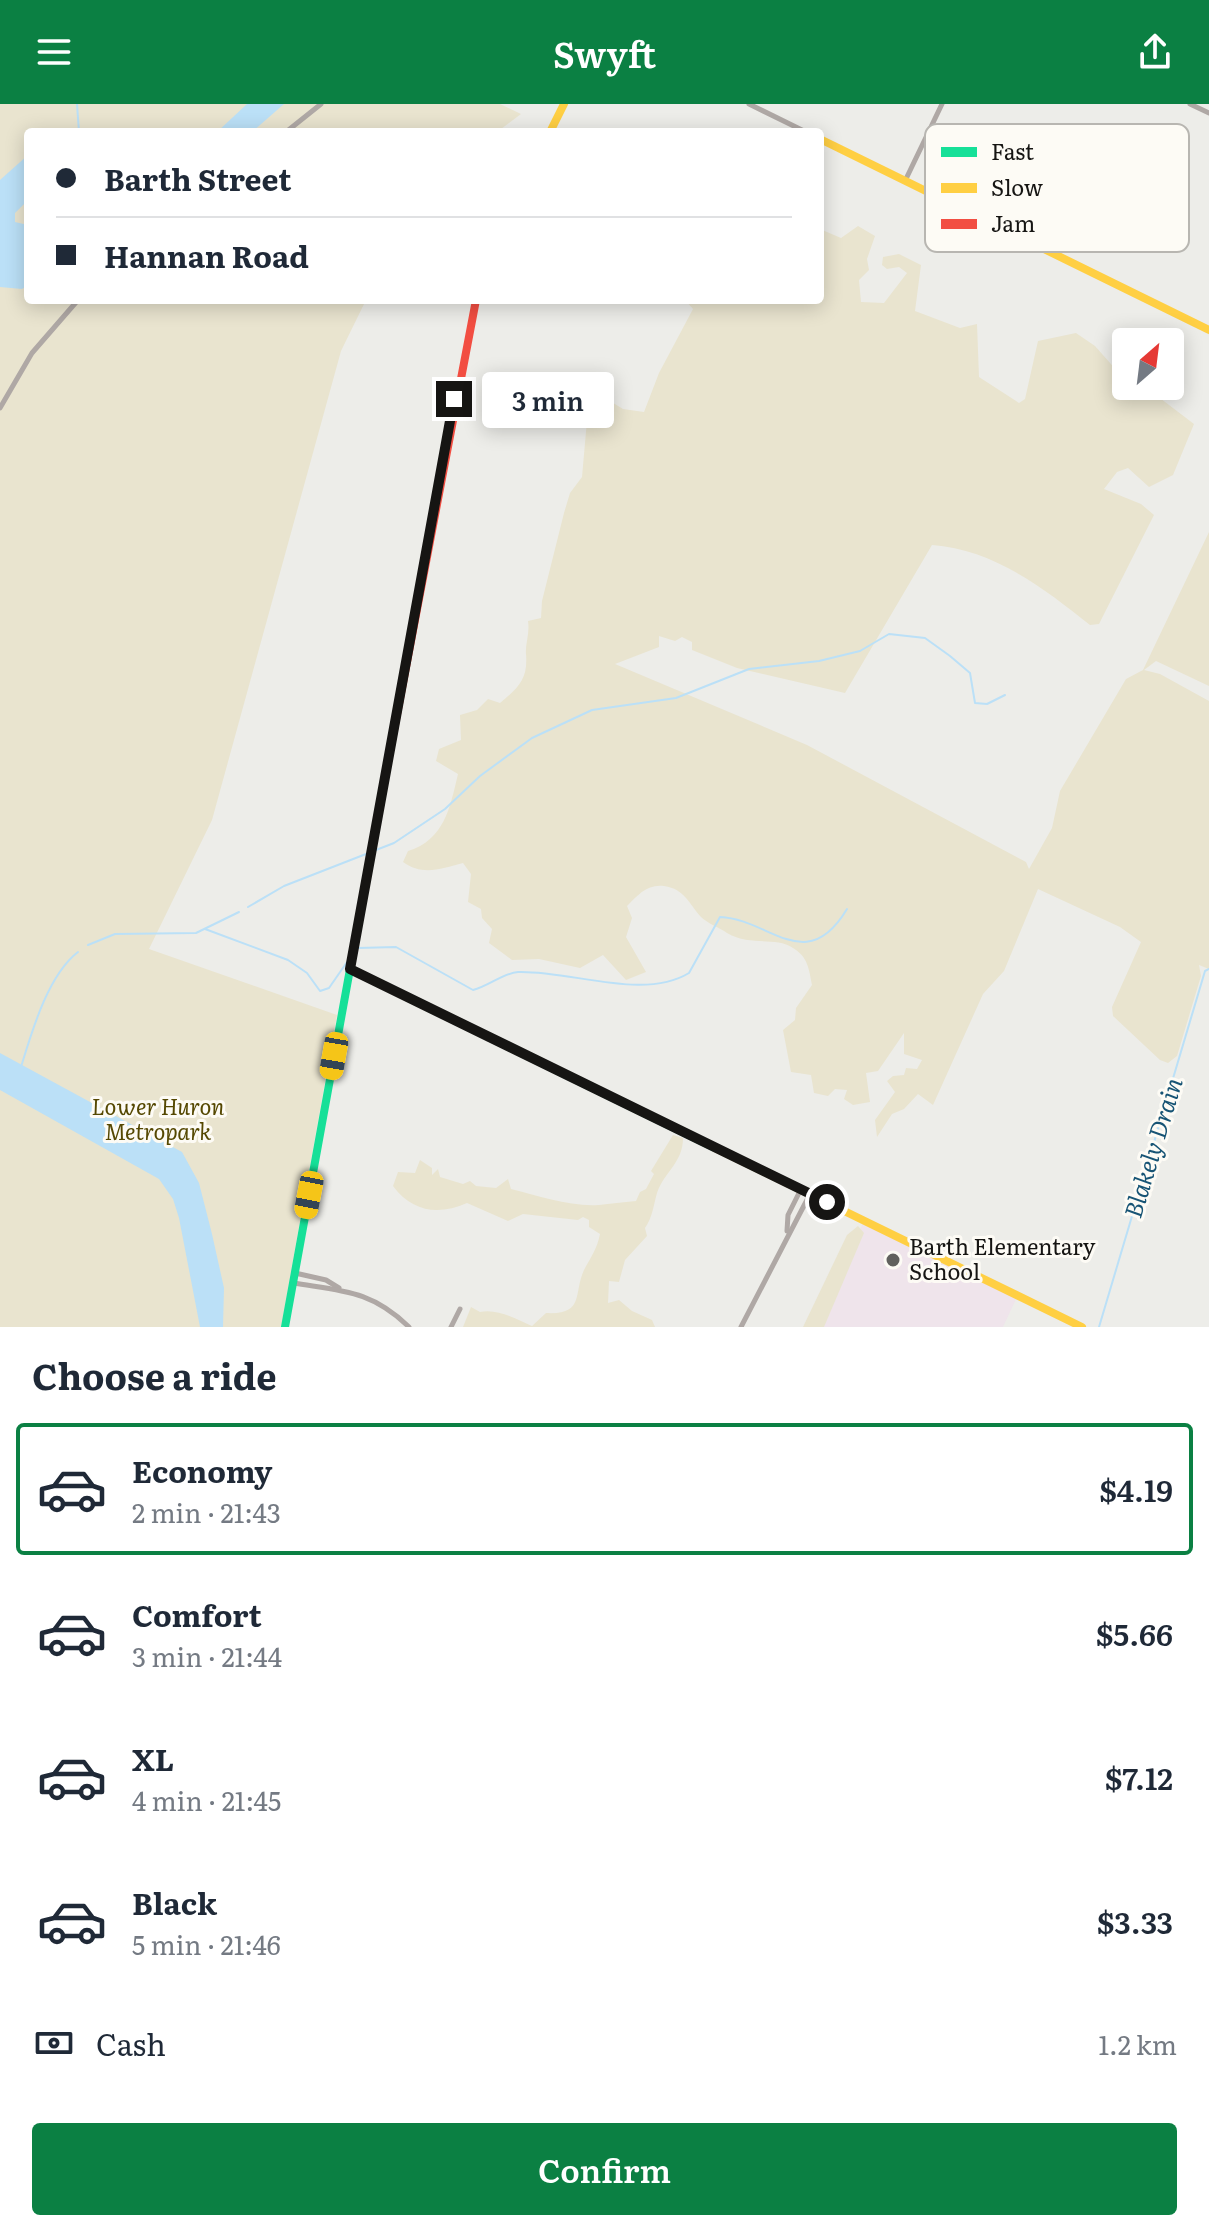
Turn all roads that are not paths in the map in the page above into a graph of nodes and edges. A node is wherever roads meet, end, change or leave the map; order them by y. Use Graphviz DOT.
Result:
graph roads {
  1 [pos="321,104"];
  2 [pos="564,104"];
  3 [pos="749,104"];
  4 [pos="942,104"];
  5 [pos="1190,104"];
  6 [pos="1209,113"];
  7 [pos="932,124"];
  8 [pos="291,128"];
  9 [pos="552,128"];
  10 [pos="798,128"];
  11 [pos="925,139"];
  12 [pos="824,141"];
  13 [pos="905,181"];
  14 [pos="925,191"];
  15 [pos="1050,252"];
  16 [pos="75,304"];
  17 [pos="475,304"];
  18 [pos="1209,330"];
  19 [pos="0,408"];
  20 [pos="350,969"];
  21 [pos="801,1189"];
  22 [pos="810,1194"];
  23 [pos="787,1232"];
  24 [pos="295,1273"];
  25 [pos="293,1283"];
  26 [pos="340,1289"];
  27 [pos="460,1309"];
  28 [pos="285,1327"];
  29 [pos="409,1327"];
  30 [pos="451,1327"];
  31 [pos="741,1327"];
  32 [pos="1082,1327"];
  1 -- 8 [label="street"];
  2 -- 9 [label="street"];
  3 -- 10 [label="street"];
  4 -- 7 [label="street"];
  5 -- 6 [label="street"];
  11 -- 13 [label="street"];
  12 -- 13 [label="street"];
  13 -- 14 [label="street"];
  15 -- 18 [label="street"];
  16 -- 19 [label="street"];
  17 -- 20 [label="street"];
  20 -- 21 [label="street"];
  20 -- 24 [label="street"];
  21 -- 22 [label="street"];
  21 -- 23 [label="street"];
  22 -- 23 [label="street"];
  22 -- 32 [label="street"];
  23 -- 31 [label="street"];
  24 -- 25 [label="street"];
  24 -- 26 [label="street"];
  25 -- 26 [label="street"];
  25 -- 28 [label="street"];
  26 -- 29 [label="street"];
  27 -- 30 [label="street"];
}
